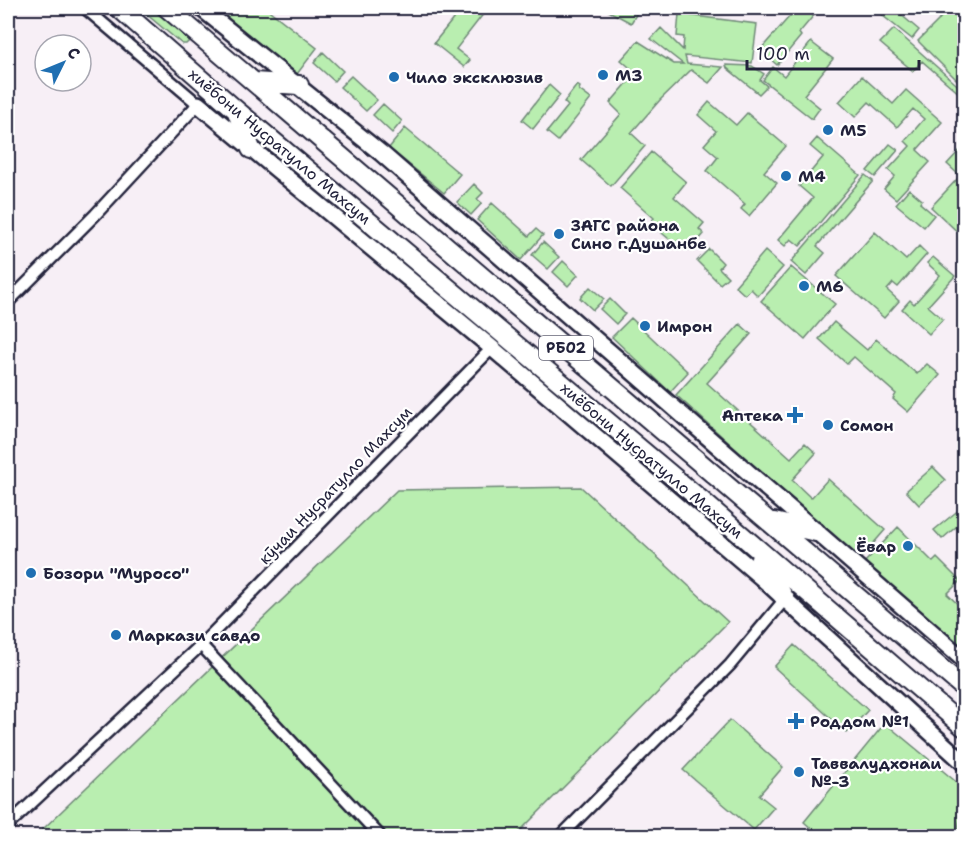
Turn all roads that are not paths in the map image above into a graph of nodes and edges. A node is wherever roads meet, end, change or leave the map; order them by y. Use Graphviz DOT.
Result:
graph roads {
  1 [pos="85,8"];
  2 [pos="119,8"];
  3 [pos="167,8"];
  4 [pos="201,8"];
  5 [pos="254,82"];
  6 [pos="299,85"];
  7 [pos="198,104"];
  8 [pos="236,110"];
  9 [pos="251,149"];
  10 [pos="8,302"];
  11 [pos="492,348"];
  12 [pos="719,480"];
  13 [pos="702,501"];
  14 [pos="769,520"];
  15 [pos="816,532"];
  16 [pos="751,544"];
  17 [pos="785,598"];
  18 [pos="201,645"];
  19 [pos="964,660"];
  20 [pos="964,688"];
  21 [pos="964,726"];
  22 [pos="963,762"];
  23 [pos="8,825"];
  24 [pos="380,837"];
  25 [pos="561,837"];
  1 -- 7 [label="street"];
  2 -- 8 [label="highway, хиёбони Нусратулло Махсум / РБ02"];
  3 -- 5 [label="highway, хиёбони Нусратулло Махсум / РБ02"];
  4 -- 6 [label="street"];
  5 -- 6 [label="highway"];
  5 -- 12 [label="highway, хиёбони Нусратулло Махсум / РБ02"];
  6 -- 15 [label="street"];
  7 -- 9 [label="street"];
  7 -- 10 [label="street"];
  8 -- 9 [label="highway"];
  8 -- 13 [label="highway, хиёбони Нусратулло Махсум / РБ02"];
  9 -- 11 [label="street"];
  11 -- 17 [label="street"];
  11 -- 18 [label="street, кӯчаи Нусратулло Махсум"];
  12 -- 13 [label="highway"];
  12 -- 14 [label="highway, хиёбони Нусратулло Махсум / РБ02"];
  13 -- 16 [label="highway, хиёбони Нусратулло Махсум / РБ02"];
  14 -- 15 [label="highway"];
  14 -- 20 [label="highway, хиёбони Нусратулло Махсум / РБ02"];
  15 -- 19 [label="street"];
  16 -- 17 [label="highway"];
  16 -- 21 [label="highway, хиёбони Нусратулло Махсум / РБ02"];
  17 -- 22 [label="street"];
  17 -- 25 [label="street"];
  18 -- 23 [label="street, кӯчаи Нусратулло Махсум"];
  18 -- 24 [label="street"];
}
